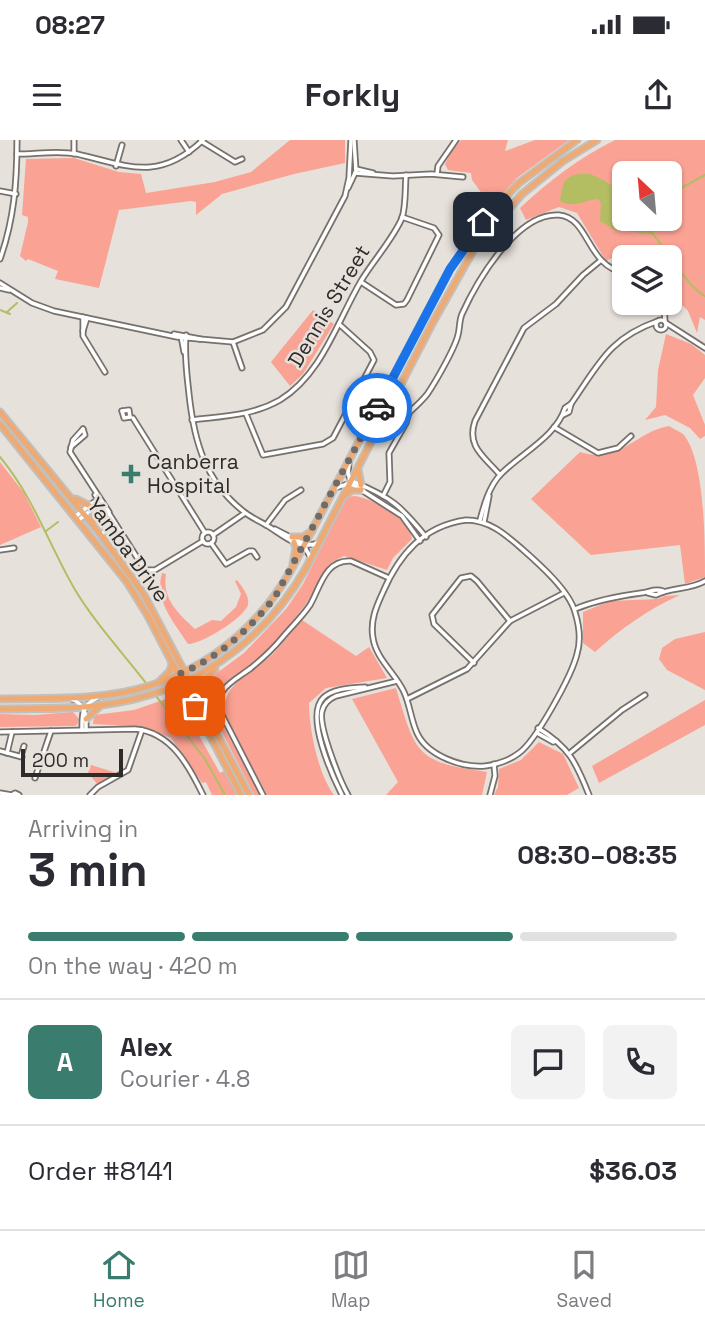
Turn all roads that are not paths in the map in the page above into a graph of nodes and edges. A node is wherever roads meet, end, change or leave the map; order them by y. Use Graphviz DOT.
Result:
graph roads {
  1 [pos="17,140"];
  2 [pos="74,140"];
  3 [pos="181,140"];
  4 [pos="352,140"];
  5 [pos="456,140"];
  6 [pos="577,140"];
  7 [pos="597,140"];
  8 [pos="202,141"];
  9 [pos="122,145"];
  10 [pos="189,152"];
  11 [pos="74,153"];
  12 [pos="17,155"];
  13 [pos="242,159"];
  14 [pos="116,166"];
  15 [pos="353,170"];
  16 [pos="437,174"];
  17 [pos="406,175"];
  18 [pos="463,177"];
  19 [pos="0,191"];
  20 [pos="16,194"];
  21 [pos="402,217"];
  22 [pos="0,259"];
  23 [pos="600,261"];
  24 [pos="612,270"];
  25 [pos="361,282"];
  26 [pos="0,286"];
  27 [pos="662,315"];
  28 [pos="665,315"];
  29 [pos="85,317"];
  30 [pos="659,321"];
  31 [pos="339,323"];
  32 [pos="666,323"];
  33 [pos="648,325"];
  34 [pos="657,327"];
  35 [pos="664,329"];
  36 [pos="674,329"];
  37 [pos="184,337"];
  38 [pos="233,342"];
  39 [pos="705,348"];
  40 [pos="242,368"];
  41 [pos="105,372"];
  42 [pos="0,412"];
  43 [pos="246,414"];
  44 [pos="131,417"];
  45 [pos="192,420"];
  46 [pos="0,424"];
  47 [pos="554,426"];
  48 [pos="631,436"];
  49 [pos="71,448"];
  50 [pos="349,463"];
  51 [pos="358,467"];
  52 [pos="500,475"];
  53 [pos="350,481"];
  54 [pos="361,487"];
  55 [pos="335,488"];
  56 [pos="301,490"];
  57 [pos="65,491"];
  58 [pos="95,494"];
  59 [pos="342,497"];
  60 [pos="382,499"];
  61 [pos="97,503"];
  62 [pos="83,513"];
  63 [pos="245,513"];
  64 [pos="77,518"];
  65 [pos="482,522"];
  66 [pos="92,524"];
  67 [pos="266,525"];
  68 [pos="312,531"];
  69 [pos="205,533"];
  70 [pos="121,534"];
  71 [pos="213,535"];
  72 [pos="102,536"];
  73 [pos="426,537"];
  74 [pos="293,539"];
  75 [pos="203,541"];
  76 [pos="420,541"];
  77 [pos="320,542"];
  78 [pos="211,543"];
  79 [pos="304,546"];
  80 [pos="14,548"];
  81 [pos="0,550"];
  82 [pos="257,557"];
  83 [pos="311,559"];
  84 [pos="291,570"];
  85 [pos="389,578"];
  86 [pos="705,581"];
  87 [pos="564,593"];
  88 [pos="575,609"];
  89 [pos="510,621"];
  90 [pos="176,654"];
  91 [pos="171,661"];
  92 [pos="219,663"];
  93 [pos="474,663"];
  94 [pos="199,665"];
  95 [pos="186,671"];
  96 [pos="179,674"];
  97 [pos="190,679"];
  98 [pos="397,681"];
  99 [pos="183,682"];
  100 [pos="157,684"];
  101 [pos="374,687"];
  102 [pos="171,688"];
  103 [pos="196,692"];
  104 [pos="645,695"];
  105 [pos="99,696"];
  106 [pos="0,699"];
  107 [pos="70,699"];
  108 [pos="407,699"];
  109 [pos="101,705"];
  110 [pos="195,706"];
  111 [pos="84,707"];
  112 [pos="74,708"];
  113 [pos="0,709"];
  114 [pos="84,718"];
  115 [pos="84,730"];
  116 [pos="142,730"];
  117 [pos="537,730"];
  118 [pos="51,731"];
  119 [pos="0,732"];
  120 [pos="12,732"];
  121 [pos="24,746"];
  122 [pos="0,751"];
  123 [pos="7,753"];
  124 [pos="570,753"];
  125 [pos="494,764"];
  126 [pos="35,778"];
  127 [pos="0,793"];
  128 [pos="12,795"];
  129 [pos="19,795"];
  130 [pos="90,795"];
  131 [pos="203,795"];
  132 [pos="240,795"];
  133 [pos="249,795"];
  134 [pos="263,795"];
  135 [pos="342,795"];
  136 [pos="348,795"];
  137 [pos="489,795"];
  138 [pos="589,795"];
  1 -- 12 [label="street"];
  2 -- 11 [label="street"];
  3 -- 10 [label="street"];
  4 -- 15 [label="street"];
  5 -- 16 [label="street"];
  6 -- 50 [label="main road"];
  7 -- 51 [label="main road"];
  8 -- 10 [label="street"];
  8 -- 13 [label="street"];
  9 -- 14 [label="street"];
  10 -- 14 [label="street"];
  11 -- 12 [label="street"];
  11 -- 14 [label="street"];
  12 -- 20 [label="street"];
  15 -- 17 [label="street"];
  15 -- 38 [label="street"];
  16 -- 17 [label="street"];
  16 -- 18 [label="street"];
  17 -- 21 [label="street, Dennis Street"];
  19 -- 20 [label="street"];
  20 -- 22 [label="street"];
  21 -- 25 [label="street, Dennis Street"];
  21 -- 25 [label="street"];
  23 -- 24 [label="street"];
  23 -- 52 [label="street"];
  23 -- 60 [label="street"];
  25 -- 31 [label="street, Dennis Street"];
  26 -- 29 [label="street"];
  27 -- 30 [label="street"];
  28 -- 32 [label="street"];
  29 -- 37 [label="street"];
  29 -- 41 [label="street"];
  30 -- 32 [label="street"];
  30 -- 33 [label="street"];
  30 -- 34 [label="street"];
  31 -- 43 [label="street, Dennis Street"];
  31 -- 43 [label="street"];
  32 -- 35 [label="street"];
  32 -- 36 [label="street"];
  33 -- 34 [label="street"];
  33 -- 47 [label="street"];
  34 -- 35 [label="street"];
  35 -- 36 [label="street"];
  36 -- 39 [label="street"];
  37 -- 38 [label="street"];
  37 -- 45 [label="street"];
  38 -- 40 [label="street"];
  42 -- 57 [label="main road, Yamba Drive"];
  43 -- 45 [label="street, Dennis Street"];
  44 -- 69 [label="street"];
  45 -- 63 [label="street"];
  46 -- 64 [label="main road, Yamba Drive"];
  47 -- 48 [label="street"];
  47 -- 52 [label="street"];
  49 -- 49 [label="street"];
  49 -- 58 [label="street"];
  50 -- 53 [label="street"];
  50 -- 55 [label="main road"];
  51 -- 53 [label="main road"];
  51 -- 54 [label="main road"];
  52 -- 65 [label="street"];
  53 -- 54 [label="street"];
  53 -- 55 [label="street"];
  53 -- 59 [label="main road"];
  54 -- 59 [label="main road"];
  54 -- 60 [label="street"];
  55 -- 68 [label="main road"];
  56 -- 67 [label="street"];
  57 -- 61 [label="main road"];
  57 -- 62 [label="main road, Yamba Drive"];
  58 -- 61 [label="street"];
  58 -- 61 [label="street"];
  59 -- 77 [label="main road"];
  60 -- 73 [label="street"];
  60 -- 76 [label="street"];
  61 -- 62 [label="street"];
  61 -- 66 [label="main road"];
  61 -- 70 [label="street"];
  62 -- 64 [label="street"];
  62 -- 66 [label="main road, Yamba Drive"];
  63 -- 67 [label="street"];
  63 -- 71 [label="street"];
  64 -- 91 [label="main road, Yamba Drive"];
  65 -- 73 [label="street"];
  65 -- 87 [label="street"];
  66 -- 72 [label="main road, Yamba Drive"];
  67 -- 74 [label="street"];
  68 -- 74 [label="main road"];
  68 -- 79 [label="main road"];
  69 -- 71 [label="street"];
  69 -- 75 [label="street"];
  70 -- 72 [label="street"];
  70 -- 75 [label="street"];
  71 -- 78 [label="street"];
  72 -- 90 [label="main road, Yamba Drive"];
  73 -- 76 [label="street"];
  74 -- 79 [label="street"];
  74 -- 84 [label="main road"];
  75 -- 78 [label="street"];
  76 -- 85 [label="street"];
  77 -- 79 [label="street"];
  77 -- 83 [label="main road"];
  78 -- 82 [label="street"];
  79 -- 83 [label="street"];
  79 -- 84 [label="main road"];
  80 -- 81 [label="street"];
  83 -- 92 [label="main road"];
  84 -- 94 [label="main road"];
  85 -- 98 [label="street"];
  85 -- 134 [label="street"];
  86 -- 88 [label="street"];
  87 -- 88 [label="street"];
  87 -- 89 [label="street"];
  88 -- 117 [label="street"];
  89 -- 93 [label="street"];
  89 -- 93 [label="street"];
  90 -- 94 [label="main road"];
  90 -- 95 [label="main road, Yamba Drive"];
  91 -- 96 [label="main road, Yamba Drive"];
  91 -- 100 [label="main road"];
  92 -- 97 [label="main road"];
  92 -- 103 [label="main road"];
  93 -- 108 [label="street"];
  94 -- 95 [label="main road"];
  95 -- 96 [label="main road"];
  95 -- 97 [label="main road, Yamba Drive"];
  96 -- 99 [label="main road, Yamba Drive"];
  96 -- 100 [label="main road"];
  97 -- 99 [label="main road"];
  97 -- 103 [label="main road, Yamba Drive"];
  98 -- 101 [label="street"];
  98 -- 108 [label="street"];
  99 -- 102 [label="main road"];
  99 -- 110 [label="main road, Yamba Drive"];
  100 -- 105 [label="main road"];
  101 -- 135 [label="street"];
  101 -- 136 [label="street"];
  102 -- 109 [label="main road"];
  102 -- 110 [label="main road"];
  103 -- 133 [label="main road, Yamba Drive"];
  104 -- 124 [label="street"];
  105 -- 107 [label="main road"];
  105 -- 111 [label="street"];
  106 -- 107 [label="main road"];
  107 -- 111 [label="street"];
  108 -- 125 [label="street"];
  109 -- 111 [label="main road"];
  109 -- 114 [label="main road"];
  110 -- 132 [label="main road, Yamba Drive"];
  111 -- 112 [label="main road"];
  111 -- 114 [label="street"];
  112 -- 113 [label="main road"];
  112 -- 114 [label="main road"];
  114 -- 115 [label="street"];
  115 -- 116 [label="street"];
  115 -- 118 [label="street"];
  116 -- 130 [label="street"];
  116 -- 131 [label="street"];
  117 -- 124 [label="street"];
  117 -- 125 [label="street"];
  118 -- 120 [label="street"];
  118 -- 126 [label="street"];
  119 -- 120 [label="street"];
  120 -- 123 [label="street"];
  121 -- 123 [label="street"];
  122 -- 123 [label="street"];
  124 -- 138 [label="street"];
  125 -- 137 [label="street"];
  127 -- 128 [label="street"];
  128 -- 129 [label="street"];
}
